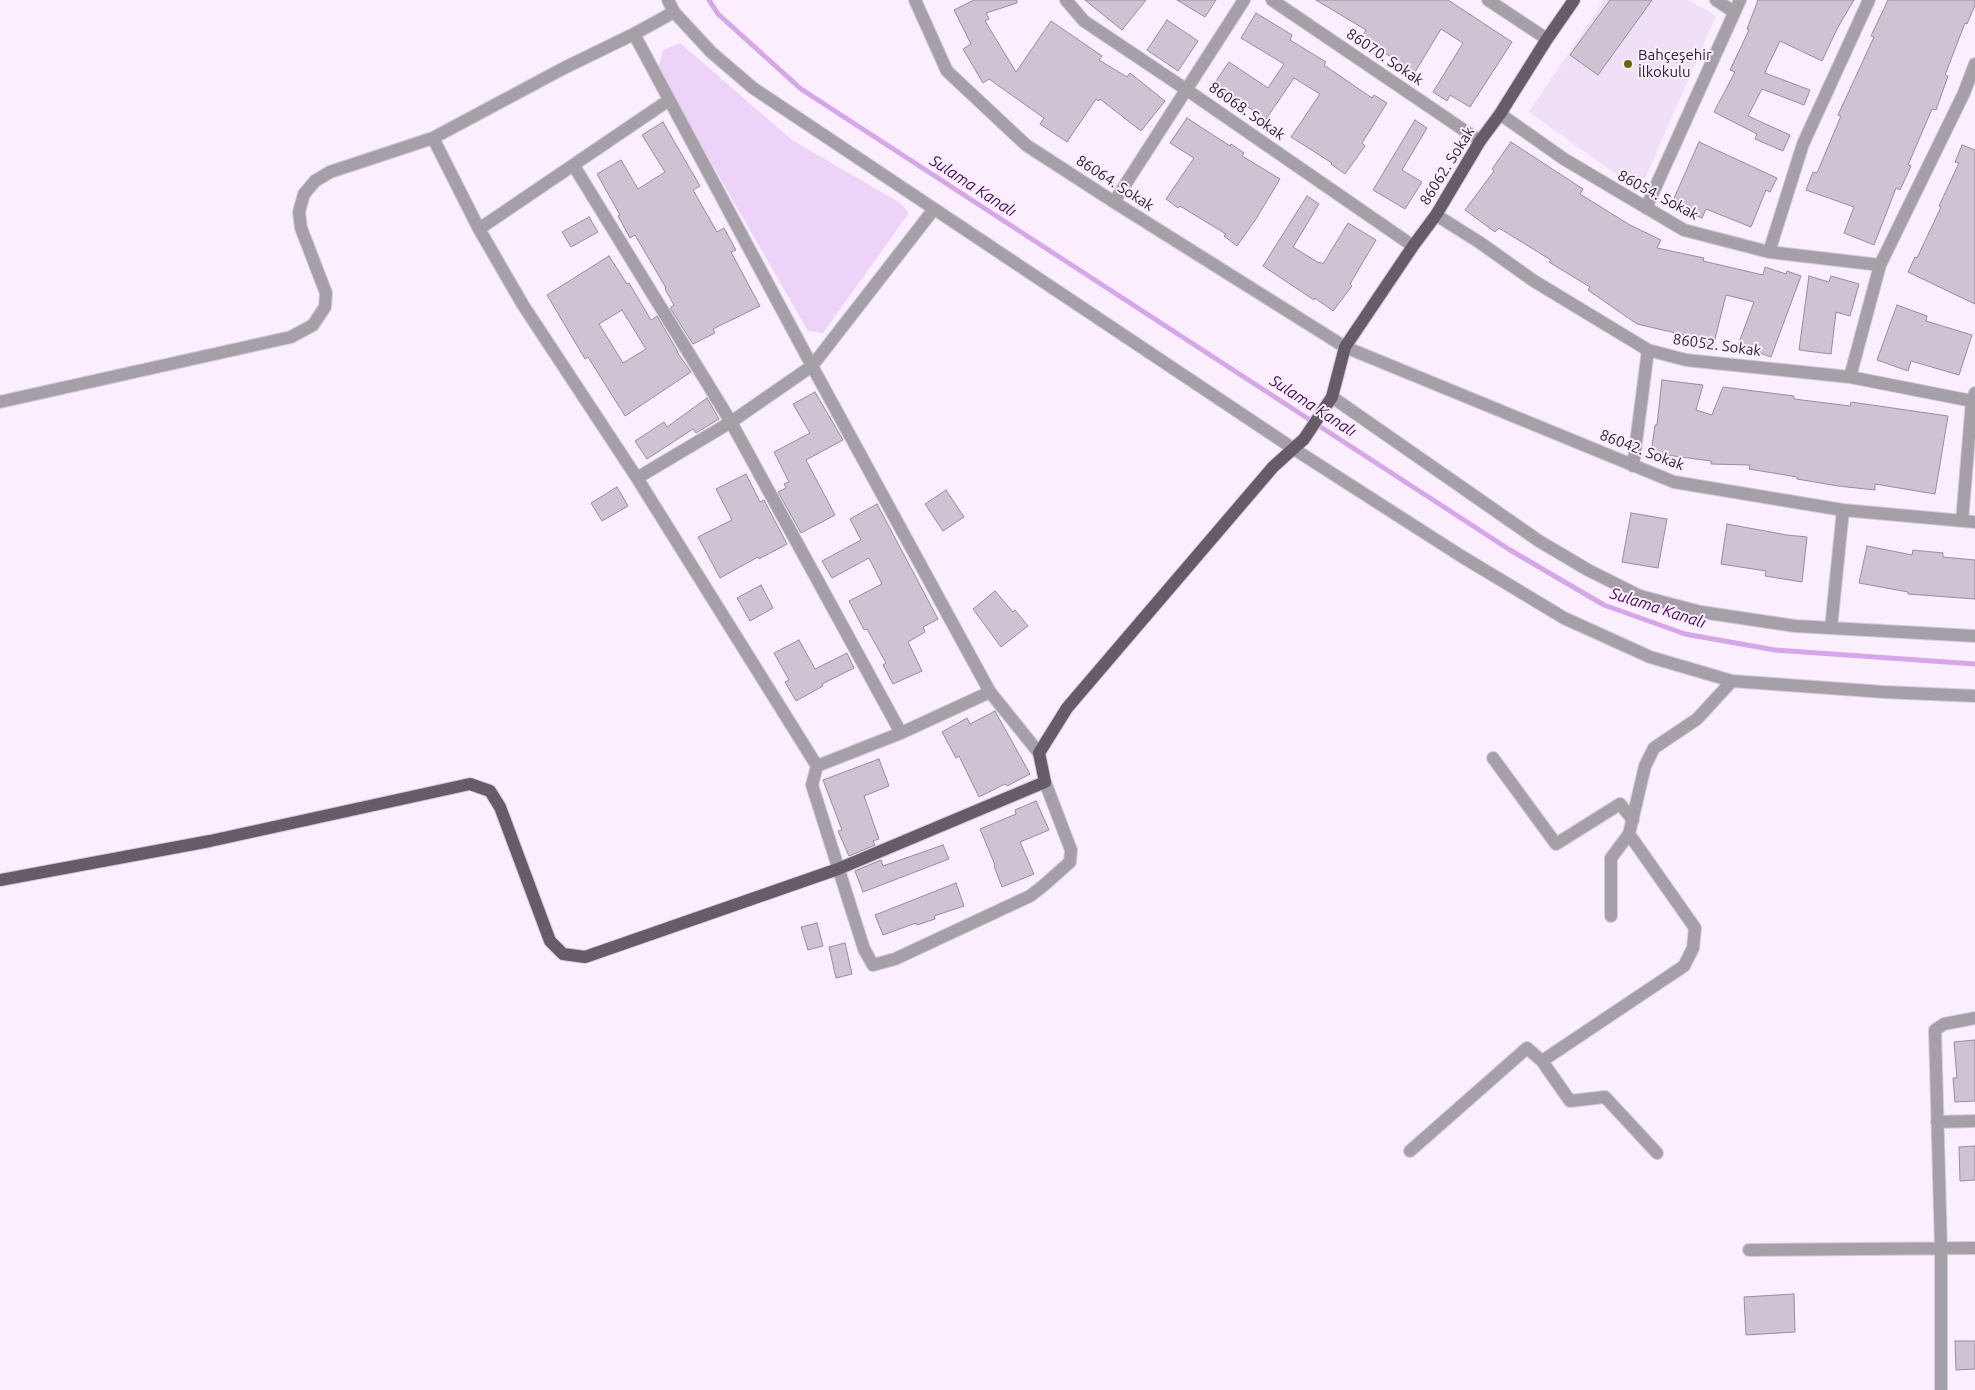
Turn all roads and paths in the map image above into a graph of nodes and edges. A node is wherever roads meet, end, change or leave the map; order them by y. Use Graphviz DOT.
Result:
graph roads {
  1 [pos="668,0"];
  2 [pos="915,0"];
  3 [pos="1066,0"];
  4 [pos="1244,0"];
  5 [pos="1272,0"];
  6 [pos="1488,0"];
  7 [pos="1574,0"];
  8 [pos="1716,0"];
  9 [pos="1869,0"];
  10 [pos="1737,6"];
  11 [pos="674,12"];
  12 [pos="634,34"];
  13 [pos="1547,39"];
  14 [pos="1975,64"];
  15 [pos="1187,90"];
  16 [pos="1970,95"];
  17 [pos="669,100"];
  18 [pos="1500,114"];
  19 [pos="434,138"];
  20 [pos="1480,142"];
  21 [pos="574,166"];
  22 [pos="1114,202"];
  23 [pos="1646,208"];
  24 [pos="934,209"];
  25 [pos="1436,215"];
  26 [pos="479,229"];
  27 [pos="1413,246"];
  28 [pos="1769,252"];
  29 [pos="1880,264"];
  30 [pos="1345,347"];
  31 [pos="1648,350"];
  32 [pos="812,366"];
  33 [pos="1850,377"];
  34 [pos="1973,397"];
  35 [pos="0,402"];
  36 [pos="1329,402"];
  37 [pos="732,422"];
  38 [pos="1294,449"];
  39 [pos="1633,466"];
  40 [pos="637,478"];
  41 [pos="1843,510"];
  42 [pos="1962,520"];
  43 [pos="1975,522"];
  44 [pos="1831,628"];
  45 [pos="1975,636"];
  46 [pos="1732,681"];
  47 [pos="990,692"];
  48 [pos="1975,696"];
  49 [pos="901,733"];
  50 [pos="1039,753"];
  51 [pos="1493,758"];
  52 [pos="817,766"];
  53 [pos="1045,782"];
  54 [pos="1633,820"];
  55 [pos="1630,834"];
  56 [pos="838,869"];
  57 [pos="0,880"];
  58 [pos="1611,916"];
  59 [pos="1975,1018"];
  60 [pos="1542,1061"];
  61 [pos="1975,1121"];
  62 [pos="1937,1122"];
  63 [pos="1410,1151"];
  64 [pos="1657,1153"];
  65 [pos="1975,1248"];
  66 [pos="1941,1249"];
  67 [pos="1749,1250"];
  68 [pos="1941,1390"];
  1 -- 11 [label="street"];
  2 -- 22 [label="street, 86064. Sokak"];
  3 -- 15 [label="street, 86068. Sokak"];
  4 -- 15 [label="street"];
  5 -- 20 [label="street, 86070. Sokak"];
  6 -- 13 [label="street"];
  7 -- 13 [label="main road, 86062. Sokak"];
  8 -- 10 [label="street"];
  9 -- 28 [label="street"];
  10 -- 23 [label="street"];
  11 -- 12 [label="street"];
  11 -- 24 [label="street"];
  12 -- 17 [label="street"];
  12 -- 19 [label="street"];
  13 -- 18 [label="main road, 86062. Sokak"];
  14 -- 16 [label="street"];
  15 -- 22 [label="street"];
  15 -- 27 [label="street, 86068. Sokak"];
  16 -- 29 [label="street"];
  17 -- 21 [label="street"];
  17 -- 32 [label="street"];
  18 -- 20 [label="main road, 86062. Sokak"];
  18 -- 23 [label="street, 86054. Sokak"];
  19 -- 26 [label="street"];
  19 -- 35 [label="street"];
  20 -- 25 [label="main road, 86062. Sokak"];
  21 -- 26 [label="street"];
  21 -- 37 [label="street"];
  22 -- 30 [label="street, 86064. Sokak"];
  23 -- 28 [label="street, 86054. Sokak"];
  24 -- 32 [label="street"];
  24 -- 38 [label="street"];
  25 -- 27 [label="main road, 86062. Sokak"];
  25 -- 31 [label="street, 86052. Sokak"];
  26 -- 40 [label="street"];
  27 -- 30 [label="main road, 86062. Sokak"];
  28 -- 29 [label="street, 86054. Sokak"];
  29 -- 33 [label="street"];
  30 -- 36 [label="main road, 86062. Sokak"];
  30 -- 39 [label="street, 86042. Sokak"];
  31 -- 33 [label="street, 86052. Sokak"];
  31 -- 39 [label="street"];
  32 -- 37 [label="street"];
  32 -- 47 [label="street"];
  33 -- 34 [label="street, 86052. Sokak"];
  34 -- 42 [label="street"];
  36 -- 38 [label="main road, 86062. Sokak"];
  36 -- 44 [label="street"];
  37 -- 40 [label="street"];
  37 -- 49 [label="street"];
  38 -- 46 [label="street"];
  38 -- 50 [label="main road, 86062. Sokak"];
  39 -- 41 [label="street, 86042. Sokak"];
  40 -- 52 [label="street"];
  41 -- 42 [label="street, 86042. Sokak"];
  41 -- 44 [label="street"];
  42 -- 43 [label="street, 86042. Sokak"];
  44 -- 45 [label="street"];
  46 -- 48 [label="street"];
  46 -- 54 [label="street"];
  47 -- 49 [label="street"];
  47 -- 50 [label="street"];
  49 -- 52 [label="street"];
  50 -- 53 [label="main road"];
  51 -- 54 [label="street"];
  52 -- 56 [label="street"];
  53 -- 56 [label="main road"];
  53 -- 56 [label="street"];
  54 -- 55 [label="street"];
  55 -- 58 [label="street"];
  55 -- 60 [label="street"];
  56 -- 57 [label="main road"];
  59 -- 62 [label="street"];
  60 -- 63 [label="street"];
  60 -- 64 [label="street"];
  61 -- 62 [label="street"];
  62 -- 66 [label="street"];
  65 -- 66 [label="street"];
  66 -- 67 [label="street"];
  66 -- 68 [label="street"];
}
